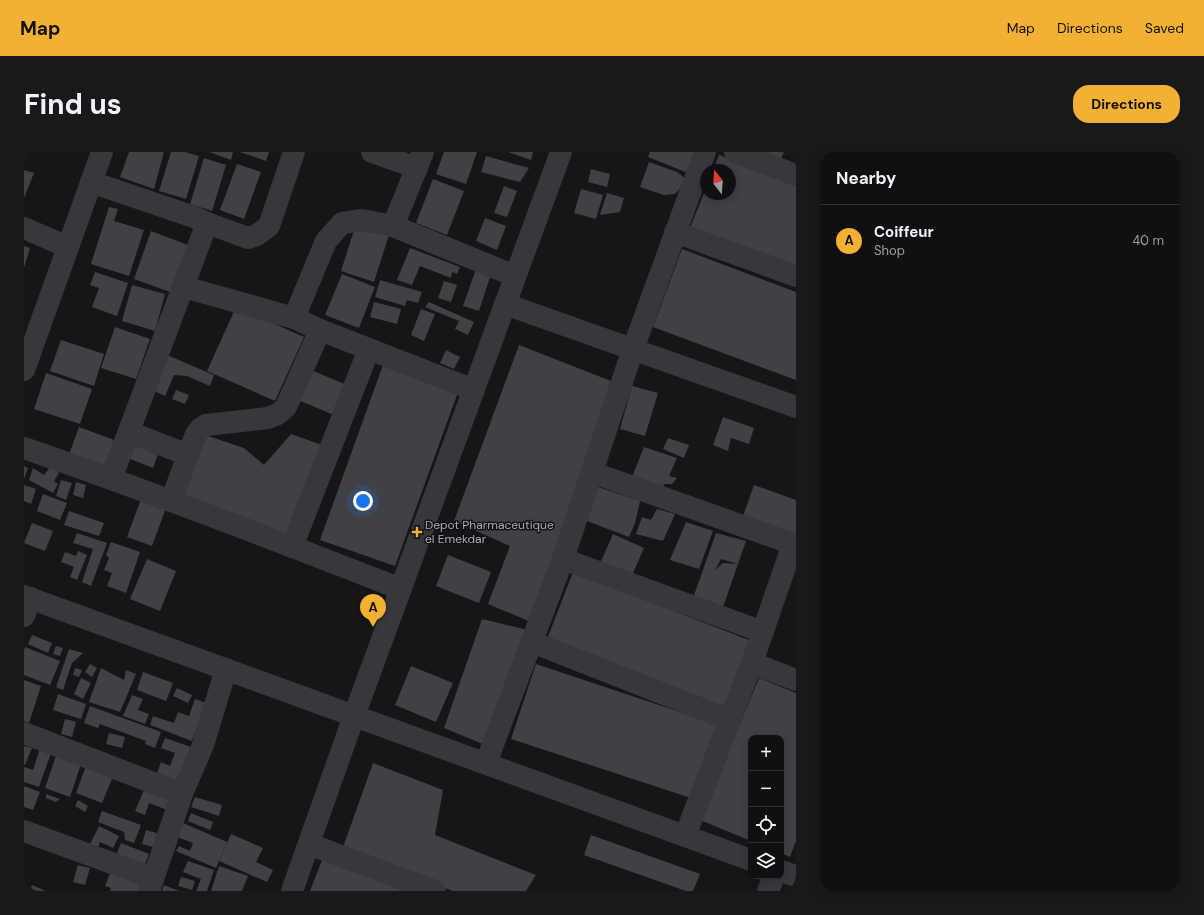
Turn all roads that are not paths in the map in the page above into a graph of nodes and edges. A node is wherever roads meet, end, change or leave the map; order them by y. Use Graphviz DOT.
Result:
graph roads {
  1 [pos="102,152"];
  2 [pos="294,152"];
  3 [pos="372,152"];
  4 [pos="561,152"];
  5 [pos="705,152"];
  6 [pos="735,152"];
  7 [pos="420,160"];
  8 [pos="796,175"];
  9 [pos="91,182"];
  10 [pos="207,223"];
  11 [pos="393,226"];
  12 [pos="24,228"];
  13 [pos="675,232"];
  14 [pos="68,247"];
  15 [pos="515,276"];
  16 [pos="796,276"];
  17 [pos="184,287"];
  18 [pos="505,304"];
  19 [pos="294,318"];
  20 [pos="320,330"];
  21 [pos="369,349"];
  22 [pos="633,349"];
  23 [pos="24,370"];
  24 [pos="474,390"];
  25 [pos="796,407"];
  26 [pos="129,432"];
  27 [pos="24,448"];
  28 [pos="188,455"];
  29 [pos="591,472"];
  30 [pos="111,479"];
  31 [pos="171,502"];
  32 [pos="795,544"];
  33 [pos="292,547"];
  34 [pos="563,559"];
  35 [pos="401,589"];
  36 [pos="26,604"];
  37 [pos="763,632"];
  38 [pos="532,642"];
  39 [pos="752,663"];
  40 [pos="226,669"];
  41 [pos="796,680"];
  42 [pos="354,716"];
  43 [pos="730,720"];
  44 [pos="24,733"];
  45 [pos="486,763"];
  46 [pos="182,794"];
  47 [pos="24,831"];
  48 [pos="685,836"];
  49 [pos="309,844"];
  50 [pos="748,859"];
  51 [pos="784,872"];
  52 [pos="796,876"];
  53 [pos="773,879"];
  54 [pos="151,884"];
  55 [pos="413,887"];
  56 [pos="292,891"];
  57 [pos="435,891"];
  58 [pos="768,891"];
  1 -- 9 [label="street"];
  2 -- 10 [label="street"];
  3 -- 7 [label="street"];
  4 -- 15 [label="street"];
  5 -- 13 [label="street"];
  6 -- 8 [label="street"];
  7 -- 11 [label="street"];
  9 -- 10 [label="street"];
  9 -- 14 [label="street"];
  10 -- 17 [label="street"];
  11 -- 15 [label="street"];
  11 -- 19 [label="street"];
  12 -- 14 [label="street"];
  13 -- 16 [label="street"];
  13 -- 22 [label="street"];
  14 -- 23 [label="street"];
  15 -- 18 [label="street"];
  17 -- 19 [label="street"];
  17 -- 26 [label="street"];
  18 -- 22 [label="street"];
  18 -- 24 [label="street"];
  19 -- 20 [label="street"];
  20 -- 21 [label="street"];
  20 -- 28 [label="street"];
  21 -- 24 [label="street"];
  21 -- 33 [label="street"];
  22 -- 25 [label="street"];
  22 -- 29 [label="street"];
  24 -- 35 [label="street"];
  26 -- 28 [label="street"];
  26 -- 30 [label="street"];
  27 -- 30 [label="street"];
  28 -- 31 [label="street"];
  29 -- 32 [label="street"];
  29 -- 34 [label="street"];
  30 -- 31 [label="street"];
  31 -- 33 [label="street"];
  32 -- 37 [label="street"];
  33 -- 35 [label="street"];
  34 -- 37 [label="street"];
  34 -- 38 [label="street"];
  35 -- 42 [label="street"];
  36 -- 40 [label="street"];
  37 -- 39 [label="street"];
  38 -- 43 [label="street"];
  38 -- 45 [label="street"];
  39 -- 41 [label="street"];
  39 -- 43 [label="street"];
  40 -- 42 [label="street"];
  40 -- 46 [label="street"];
  42 -- 45 [label="street"];
  42 -- 49 [label="street"];
  43 -- 48 [label="street"];
  44 -- 46 [label="street"];
  45 -- 48 [label="street"];
  46 -- 54 [label="street"];
  47 -- 54 [label="street"];
  48 -- 50 [label="street"];
  49 -- 55 [label="street"];
  49 -- 56 [label="street"];
  51 -- 52 [label="street"];
  53 -- 58 [label="street"];
  55 -- 57 [label="street"];
}
